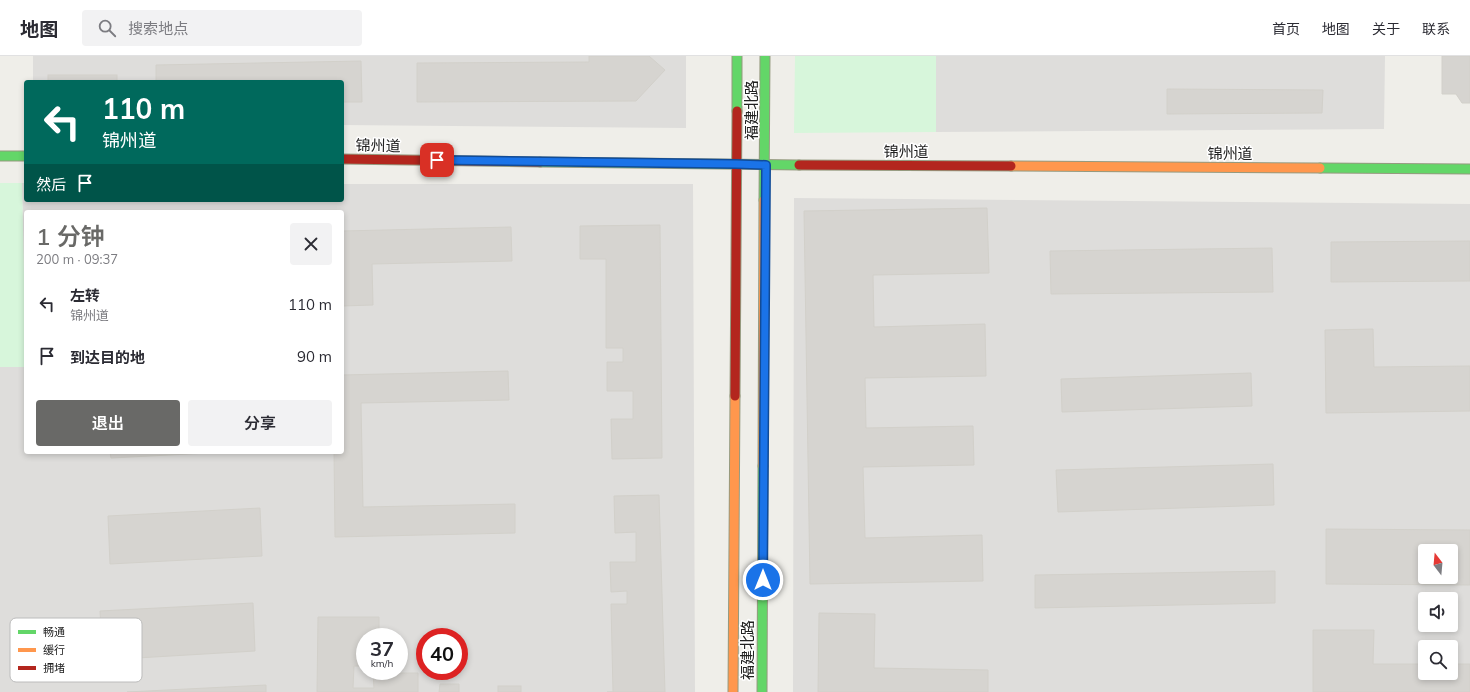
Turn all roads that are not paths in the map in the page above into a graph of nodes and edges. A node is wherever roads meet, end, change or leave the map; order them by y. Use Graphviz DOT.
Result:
graph roads {
  1 [pos="737,56"];
  2 [pos="765,56"];
  3 [pos="0,156"];
  4 [pos="24,156"];
  5 [pos="344,159"];
  6 [pos="736,164"];
  7 [pos="766,165"];
  8 [pos="1470,169"];
  9 [pos="733,692"];
  10 [pos="762,692"];
  1 -- 6 [label="street, 福建北路"];
  2 -- 7 [label="street, 福建北路"];
  3 -- 4 [label="street"];
  5 -- 6 [label="street, 锦州道"];
  6 -- 7 [label="street, 锦州道"];
  6 -- 9 [label="street, 福建北路"];
  7 -- 8 [label="street, 锦州道"];
  7 -- 10 [label="street, 福建北路"];
}
